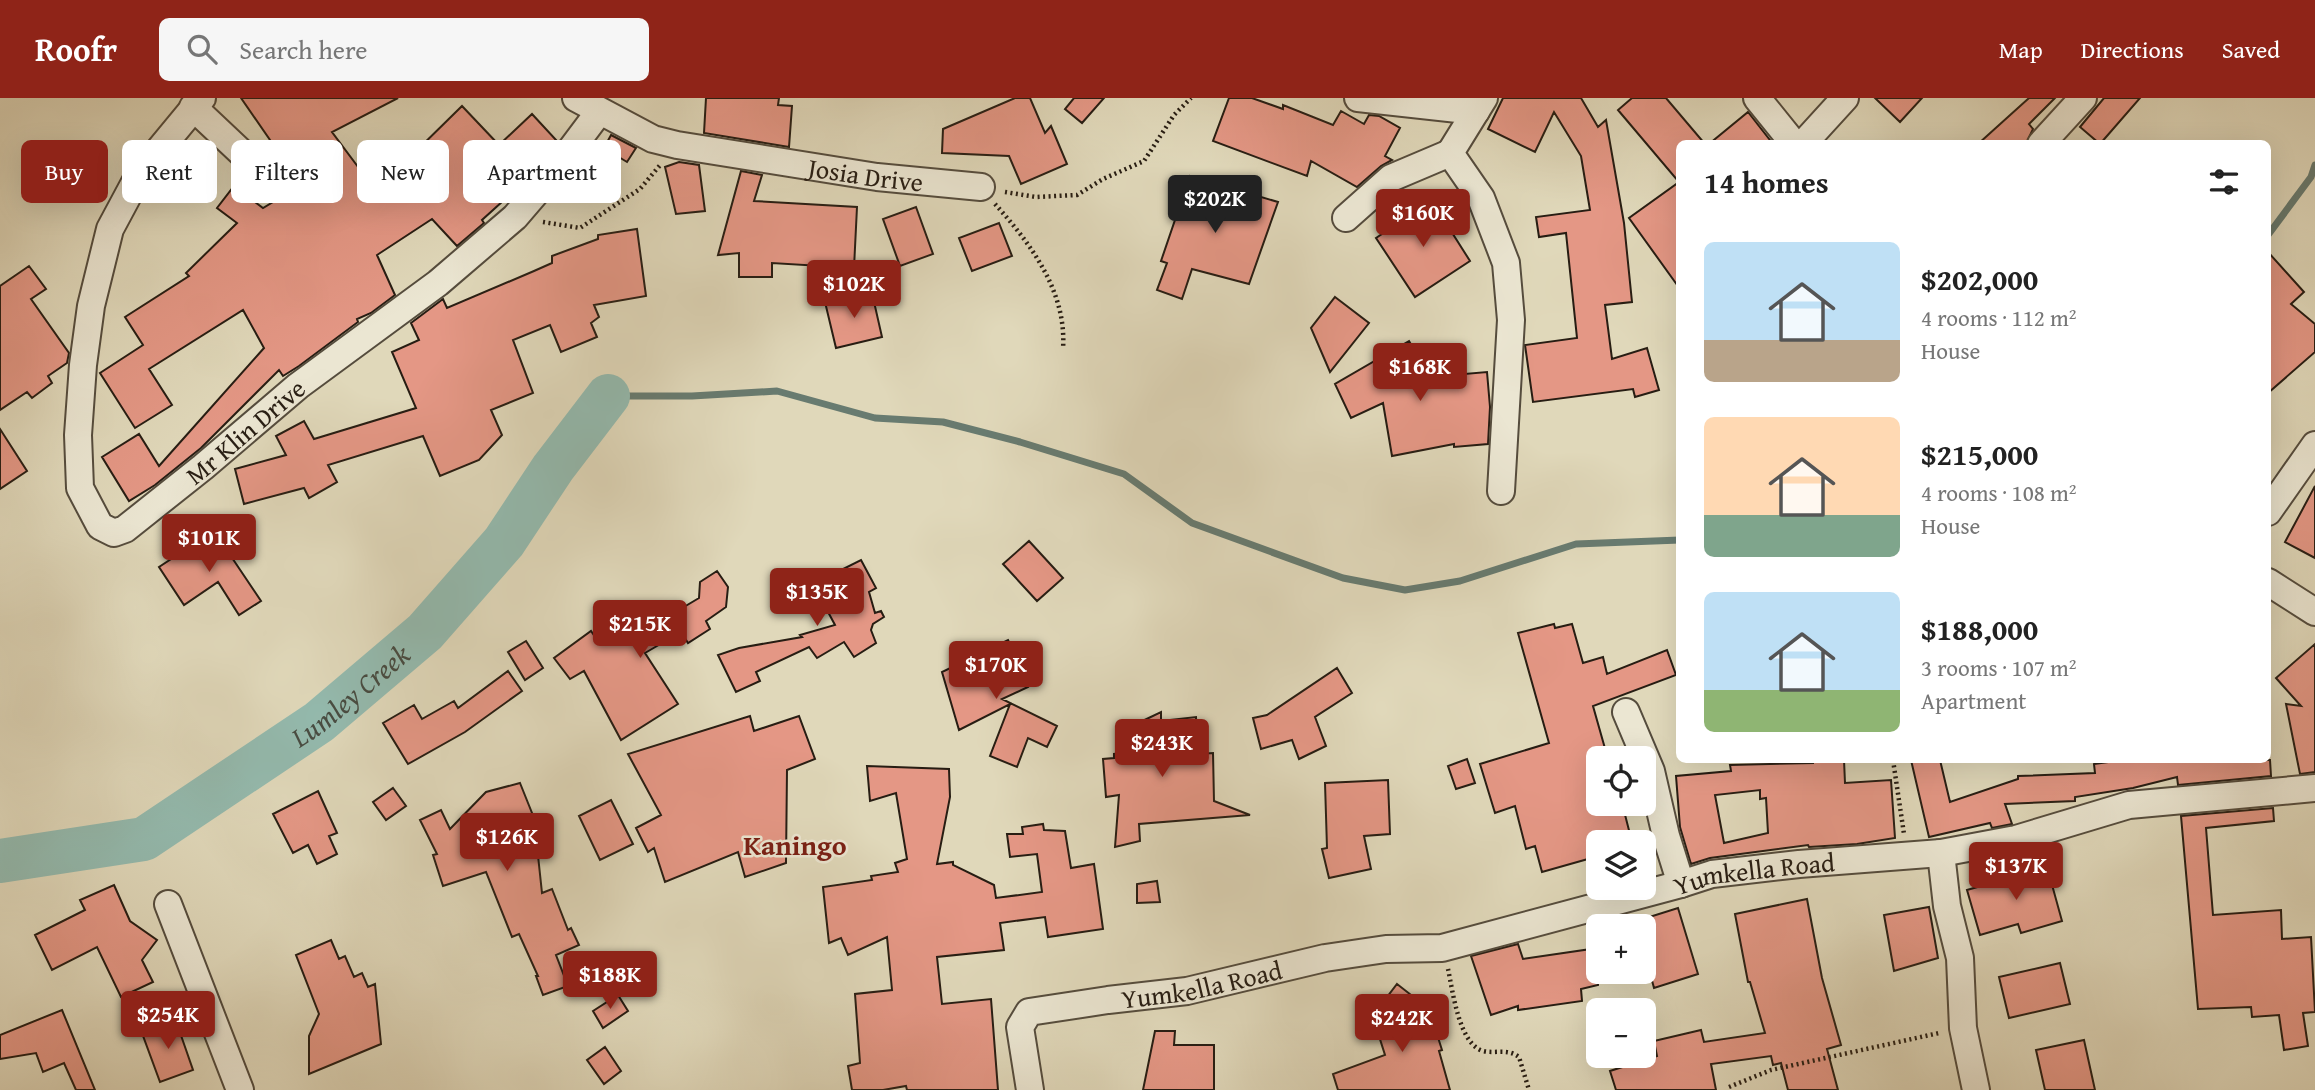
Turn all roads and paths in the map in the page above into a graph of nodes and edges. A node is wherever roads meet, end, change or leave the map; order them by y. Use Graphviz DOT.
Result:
graph roads {
  1 [pos="576,98"];
  2 [pos="1191,98"];
  3 [pos="1358,98"];
  4 [pos="1757,98"];
  5 [pos="1845,98"];
  6 [pos="2083,98"];
  7 [pos="197,102"];
  8 [pos="1480,104"];
  9 [pos="599,112"];
  10 [pos="232,140"];
  11 [pos="1791,140"];
  12 [pos="1807,140"];
  13 [pos="2045,140"];
  14 [pos="677,145"];
  15 [pos="1450,153"];
  16 [pos="981,187"];
  17 [pos="515,217"];
  18 [pos="1346,218"];
  19 [pos="1063,349"];
  20 [pos="2315,445"];
  21 [pos="1501,491"];
  22 [pos="2271,508"];
  23 [pos="2271,584"];
  24 [pos="2315,612"];
  25 [pos="1626,712"];
  26 [pos="1894,763"];
  27 [pos="2315,788"];
  28 [pos="1941,853"];
  29 [pos="1915,857"];
  30 [pos="1681,884"];
  31 [pos="168,904"];
  32 [pos="1442,948"];
  33 [pos="1964,1028"];
  34 [pos="1729,1087"];
  35 [pos="240,1090"];
  36 [pos="1030,1090"];
  37 [pos="1529,1090"];
  38 [pos="1976,1090"];
  1 -- 9 [label="street, Josia Drive"];
  2 -- 16 [label="path"];
  3 -- 8 [label="street"];
  4 -- 11 [label="street"];
  5 -- 12 [label="street"];
  6 -- 13 [label="street"];
  7 -- 10 [label="street"];
  7 -- 17 [label="street, Mr Klin Drive"];
  8 -- 15 [label="street"];
  9 -- 14 [label="street, Josia Drive"];
  9 -- 17 [label="street, Mr Klin Drive"];
  14 -- 16 [label="street, Josia Drive"];
  14 -- 17 [label="path"];
  15 -- 18 [label="street"];
  15 -- 21 [label="street"];
  16 -- 19 [label="path"];
  20 -- 22 [label="street"];
  23 -- 24 [label="street"];
  25 -- 30 [label="street"];
  26 -- 29 [label="path"];
  27 -- 28 [label="street, Yumkella Road"];
  28 -- 29 [label="street, Yumkella Road"];
  28 -- 33 [label="street"];
  29 -- 30 [label="street, Yumkella Road"];
  30 -- 32 [label="street, Yumkella Road"];
  31 -- 35 [label="street"];
  32 -- 36 [label="street, Yumkella Road"];
  32 -- 37 [label="path"];
  33 -- 34 [label="path"];
  33 -- 38 [label="street"];
}
